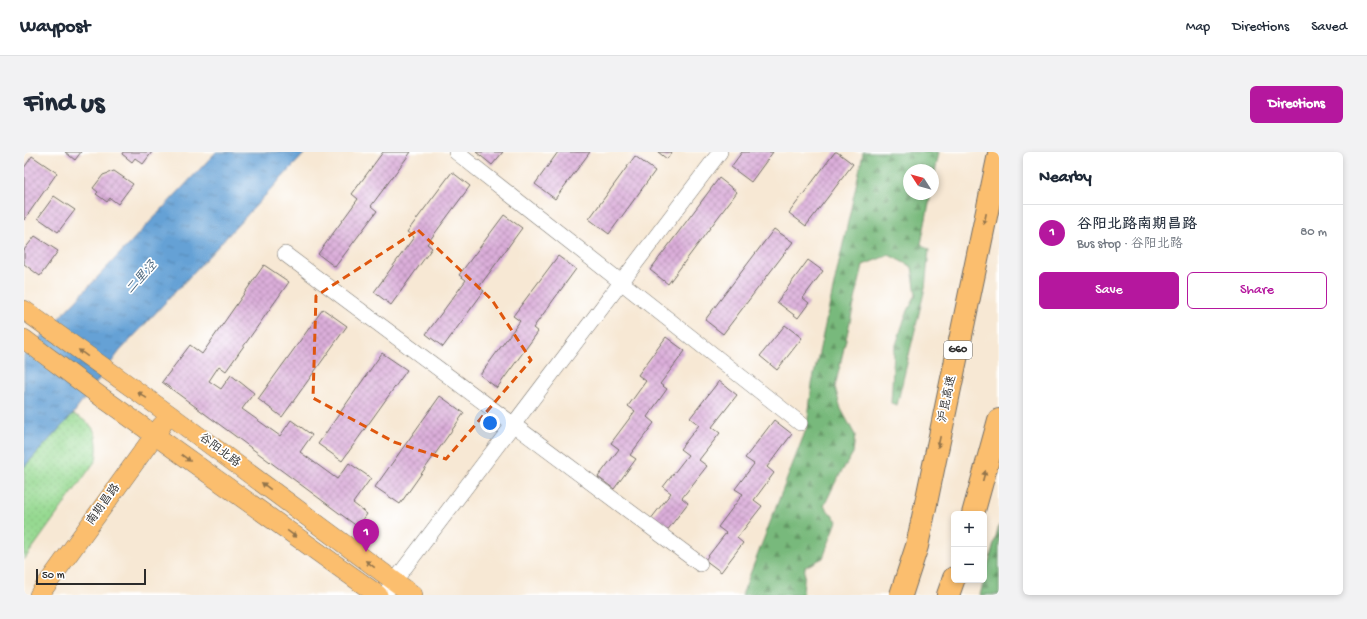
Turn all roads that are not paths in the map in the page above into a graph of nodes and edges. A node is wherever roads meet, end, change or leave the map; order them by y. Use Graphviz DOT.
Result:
graph roads {
  1 [pos="457,152"];
  2 [pos="720,152"];
  3 [pos="999,154"];
  4 [pos="285,254"];
  5 [pos="622,283"];
  6 [pos="30,314"];
  7 [pos="24,339"];
  8 [pos="170,415"];
  9 [pos="999,420"];
  10 [pos="800,423"];
  11 [pos="514,425"];
  12 [pos="155,435"];
  13 [pos="974,511"];
  14 [pos="700,564"];
  15 [pos="952,583"];
  16 [pos="389,588"];
  17 [pos="39,595"];
  18 [pos="378,595"];
  19 [pos="412,595"];
  20 [pos="900,595"];
  21 [pos="948,595"];
  1 -- 5 [label="street"];
  2 -- 5 [label="street"];
  3 -- 20 [label="highway, 沪昆高速 / G60, one-way"];
  4 -- 11 [label="street"];
  5 -- 10 [label="street"];
  5 -- 11 [label="street"];
  8 -- 6 [label="main road, 谷阳北路, one-way"];
  7 -- 12 [label="main road, 谷阳北路"];
  8 -- 12 [label="main road, 南期昌路"];
  16 -- 8 [label="main road, 谷阳北路, one-way"];
  13 -- 9 [label="highway, one-way"];
  11 -- 14 [label="street"];
  11 -- 16 [label="street"];
  12 -- 17 [label="main road, 南期昌路"];
  12 -- 18 [label="main road, 谷阳北路, one-way"];
  15 -- 21 [label="highway"];
  16 -- 19 [label="main road, 谷阳北路"];
}
